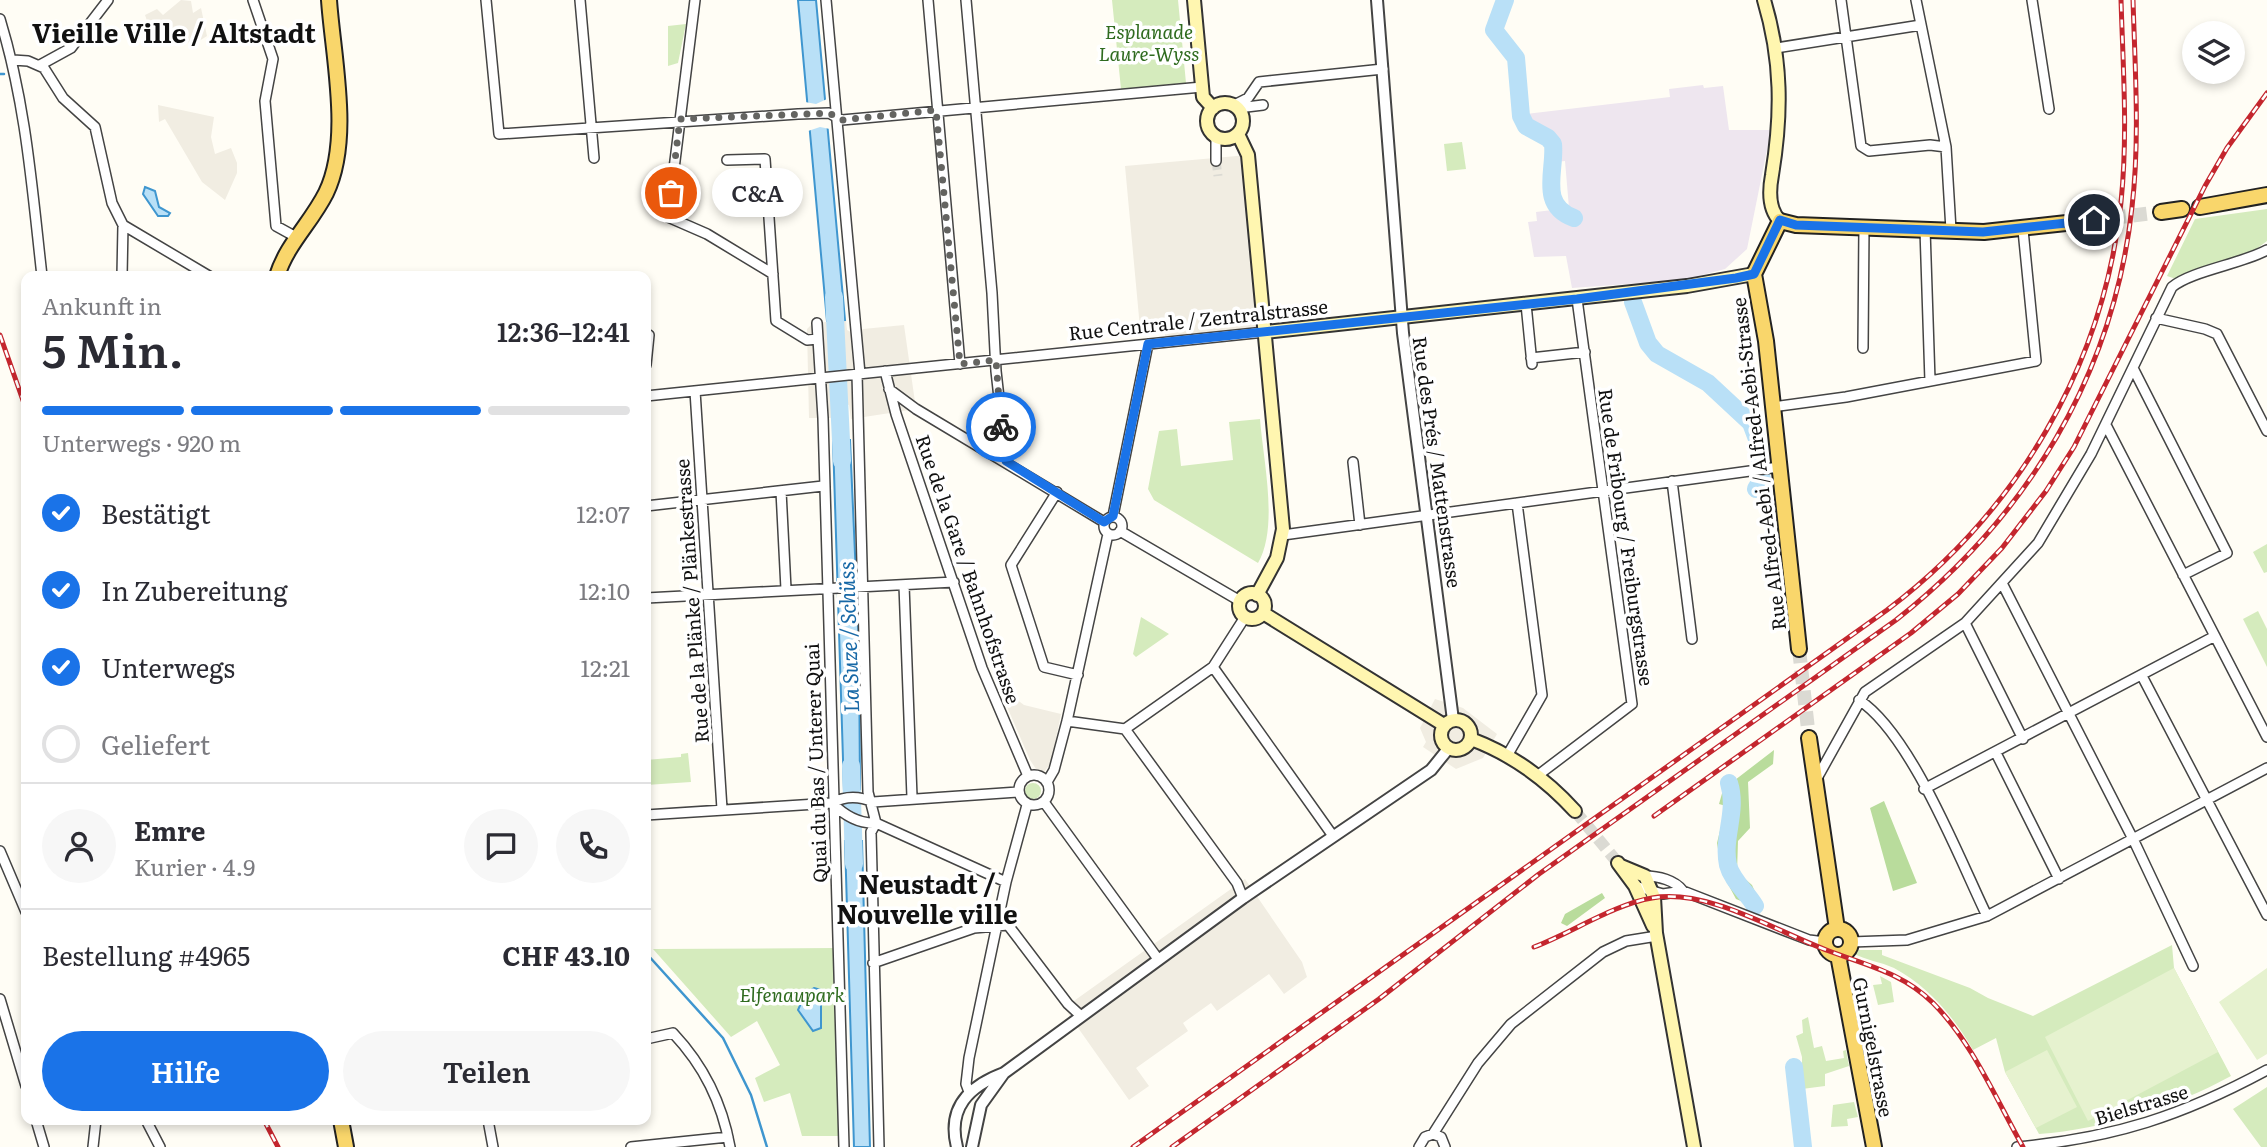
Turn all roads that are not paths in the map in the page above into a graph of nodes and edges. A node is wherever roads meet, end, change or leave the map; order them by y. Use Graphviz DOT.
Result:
graph roads {
  1 [pos="107,0"];
  2 [pos="253,0"];
  3 [pos="329,0"];
  4 [pos="486,0"];
  5 [pos="580,0"];
  6 [pos="695,0"];
  7 [pos="826,0"];
  8 [pos="928,0"];
  9 [pos="966,0"];
  10 [pos="1194,0"];
  11 [pos="1377,0"];
  12 [pos="1764,0"];
  13 [pos="1841,0"];
  14 [pos="1916,0"];
  15 [pos="2032,0"];
  16 [pos="0,19"];
  17 [pos="1921,24"];
  18 [pos="1848,37"];
  19 [pos="1776,48"];
  20 [pos="13,60"];
  21 [pos="40,65"];
  22 [pos="1382,69"];
  23 [pos="1202,87"];
  24 [pos="1263,105"];
  25 [pos="975,106"];
  26 [pos="1236,106"];
  27 [pos="1213,108"];
  28 [pos="2049,108"];
  29 [pos="936,110"];
  30 [pos="832,115"];
  31 [pos="680,119"];
  32 [pos="592,127"];
  33 [pos="1238,134"];
  34 [pos="1216,136"];
  35 [pos="1924,139"];
  36 [pos="1946,147"];
  37 [pos="594,158"];
  38 [pos="727,160"];
  39 [pos="1216,160"];
  40 [pos="2267,195"];
  41 [pos="2200,207"];
  42 [pos="2182,209"];
  43 [pos="2161,212"];
  44 [pos="2112,218"];
  45 [pos="1780,220"];
  46 [pos="123,225"];
  47 [pos="1864,226"];
  48 [pos="1925,229"];
  49 [pos="1951,230"];
  50 [pos="2023,230"];
  51 [pos="296,237"];
  52 [pos="2267,250"];
  53 [pos="42,271"];
  54 [pos="122,271"];
  55 [pos="201,271"];
  56 [pos="283,271"];
  57 [pos="773,274"];
  58 [pos="1754,274"];
  59 [pos="1577,299"];
  60 [pos="1526,304"];
  61 [pos="1402,317"];
  62 [pos="2156,318"];
  63 [pos="817,323"];
  64 [pos="1265,332"];
  65 [pos="818,340"];
  66 [pos="1148,344"];
  67 [pos="1863,348"];
  68 [pos="1585,352"];
  69 [pos="996,360"];
  70 [pos="960,364"];
  71 [pos="2133,368"];
  72 [pos="885,372"];
  73 [pos="855,374"];
  74 [pos="825,377"];
  75 [pos="1930,382"];
  76 [pos="889,389"];
  77 [pos="695,391"];
  78 [pos="651,395"];
  79 [pos="1772,407"];
  80 [pos="2106,425"];
  81 [pos="2267,430"];
  82 [pos="1006,461"];
  83 [pos="1353,462"];
  84 [pos="1779,467"];
  85 [pos="1672,481"];
  86 [pos="823,486"];
  87 [pos="781,491"];
  88 [pos="1058,492"];
  89 [pos="1604,492"];
  90 [pos="702,499"];
  91 [pos="1517,503"];
  92 [pos="651,505"];
  93 [pos="1429,515"];
  94 [pos="1108,519"];
  95 [pos="1360,525"];
  96 [pos="1120,531"];
  97 [pos="1108,534"];
  98 [pos="1283,535"];
  99 [pos="2183,575"];
  100 [pos="954,582"];
  101 [pos="904,585"];
  102 [pos="2003,585"];
  103 [pos="859,586"];
  104 [pos="832,587"];
  105 [pos="786,589"];
  106 [pos="708,594"];
  107 [pos="1257,595"];
  108 [pos="651,597"];
  109 [pos="1240,601"];
  110 [pos="1263,613"];
  111 [pos="1245,617"];
  112 [pos="1965,623"];
  113 [pos="2215,636"];
  114 [pos="1692,639"];
  115 [pos="1799,649"];
  116 [pos="1213,667"];
  117 [pos="1078,675"];
  118 [pos="2142,676"];
  119 [pos="1859,700"];
  120 [pos="2070,714"];
  121 [pos="1067,721"];
  122 [pos="1449,722"];
  123 [pos="1125,729"];
  124 [pos="2267,737"];
  125 [pos="1809,738"];
  126 [pos="2023,738"];
  127 [pos="1471,739"];
  128 [pos="1448,749"];
  129 [pos="1996,753"];
  130 [pos="1507,756"];
  131 [pos="2267,768"];
  132 [pos="1028,776"];
  133 [pos="1538,776"];
  134 [pos="1816,780"];
  135 [pos="1046,782"];
  136 [pos="1924,789"];
  137 [pos="1018,792"];
  138 [pos="912,797"];
  139 [pos="873,802"];
  140 [pos="1044,802"];
  141 [pos="2206,802"];
  142 [pos="832,803"];
  143 [pos="1027,805"];
  144 [pos="722,809"];
  145 [pos="1575,811"];
  146 [pos="651,815"];
  147 [pos="876,823"];
  148 [pos="1333,836"];
  149 [pos="2134,841"];
  150 [pos="0,851"];
  151 [pos="1645,876"];
  152 [pos="2059,878"];
  153 [pos="1006,882"];
  154 [pos="1634,886"];
  155 [pos="1683,891"];
  156 [pos="1652,892"];
  157 [pos="1243,898"];
  158 [pos="21,900"];
  159 [pos="2267,915"];
  160 [pos="1987,916"];
  161 [pos="996,924"];
  162 [pos="1837,929"];
  163 [pos="1656,934"];
  164 [pos="1825,942"];
  165 [pos="1851,942"];
  166 [pos="1838,955"];
  167 [pos="1158,959"];
  168 [pos="873,963"];
  169 [pos="2193,966"];
  170 [pos="0,999"];
  171 [pos="1080,1015"];
  172 [pos="651,1037"];
  173 [pos="21,1069"];
  174 [pos="2267,1070"];
  175 [pos="1004,1073"];
  176 [pos="970,1092"];
  177 [pos="981,1105"];
  178 [pos="37,1125"];
  179 [pos="95,1125"];
  180 [pos="149,1125"];
  181 [pos="342,1125"];
  182 [pos="489,1125"];
  183 [pos="1433,1134"];
  184 [pos="729,1142"];
  185 [pos="973,1142"];
  186 [pos="2040,1146"];
  187 [pos="44,1147"];
  188 [pos="93,1147"];
  189 [pos="160,1147"];
  190 [pos="346,1147"];
  191 [pos="493,1147"];
  192 [pos="631,1147"];
  193 [pos="844,1147"];
  194 [pos="879,1147"];
  195 [pos="954,1147"];
  196 [pos="1419,1147"];
  197 [pos="1445,1147"];
  198 [pos="1694,1147"];
  199 [pos="1874,1147"];
  200 [pos="2017,1147"];
  1 -- 21 [label="street"];
  2 -- 51 [label="street"];
  3 -- 51 [label="main road"];
  4 -- 32 [label="street"];
  5 -- 32 [label="street"];
  6 -- 31 [label="street"];
  7 -- 30 [label="street"];
  8 -- 29 [label="street"];
  9 -- 25 [label="street"];
  10 -- 23 [label="main road"];
  11 -- 22 [label="street, Rue des Prés / Mattenstrasse"];
  12 -- 19 [label="main road"];
  13 -- 18 [label="street"];
  14 -- 17 [label="street"];
  15 -- 28 [label="street"];
  16 -- 20 [label="street"];
  17 -- 18 [label="street"];
  17 -- 36 [label="street"];
  18 -- 19 [label="street"];
  18 -- 36 [label="street"];
  19 -- 45 [label="main road"];
  20 -- 21 [label="street"];
  20 -- 53 [label="street"];
  21 -- 46 [label="street"];
  22 -- 26 [label="street"];
  22 -- 61 [label="street, Rue des Prés / Mattenstrasse"];
  23 -- 25 [label="street"];
  23 -- 27 [label="main road"];
  24 -- 26 [label="street"];
  25 -- 29 [label="street"];
  25 -- 69 [label="street"];
  26 -- 27 [label="main road"];
  26 -- 33 [label="main road"];
  27 -- 34 [label="main road"];
  29 -- 30 [label="street"];
  29 -- 70 [label="street"];
  30 -- 31 [label="street"];
  30 -- 73 [label="street"];
  31 -- 32 [label="street"];
  31 -- 57 [label="street"];
  32 -- 37 [label="street"];
  33 -- 34 [label="main road"];
  33 -- 64 [label="main road"];
  34 -- 39 [label="street"];
  35 -- 36 [label="street"];
  36 -- 49 [label="street"];
  38 -- 57 [label="street"];
  40 -- 41 [label="main road"];
  42 -- 43 [label="main road"];
  44 -- 50 [label="main road"];
  45 -- 47 [label="main road"];
  45 -- 58 [label="main road"];
  46 -- 54 [label="street"];
  46 -- 55 [label="street"];
  47 -- 48 [label="main road"];
  47 -- 67 [label="street"];
  48 -- 49 [label="main road"];
  48 -- 75 [label="street"];
  49 -- 50 [label="main road"];
  50 -- 75 [label="street"];
  51 -- 56 [label="main road"];
  52 -- 62 [label="street"];
  57 -- 65 [label="street"];
  58 -- 59 [label="main road, Rue Centrale / Zentralstrasse"];
  58 -- 79 [label="main road, Rue Alfred-Aebi / Alfred-Aebi-Strasse"];
  59 -- 60 [label="main road, Rue Centrale / Zentralstrasse"];
  59 -- 68 [label="street, Rue de Fribourg / Freiburgstrasse"];
  60 -- 61 [label="main road, Rue Centrale / Zentralstrasse"];
  60 -- 68 [label="street"];
  61 -- 64 [label="main road, Rue Centrale / Zentralstrasse"];
  61 -- 93 [label="street, Rue des Prés / Mattenstrasse"];
  62 -- 71 [label="street"];
  62 -- 81 [label="street"];
  63 -- 65 [label="street, Quai du Bas / Unterer Quai"];
  64 -- 66 [label="street, Rue Centrale / Zentralstrasse"];
  64 -- 98 [label="main road"];
  65 -- 74 [label="street, Quai du Bas / Unterer Quai"];
  66 -- 69 [label="street, Rue Centrale / Zentralstrasse"];
  66 -- 94 [label="street"];
  68 -- 89 [label="street, Rue de Fribourg / Freiburgstrasse"];
  69 -- 70 [label="street, Rue Centrale / Zentralstrasse"];
  69 -- 82 [label="street"];
  70 -- 72 [label="street, Rue Centrale / Zentralstrasse"];
  71 -- 80 [label="street"];
  71 -- 99 [label="street"];
  72 -- 73 [label="street, Rue Centrale / Zentralstrasse"];
  72 -- 76 [label="street, Rue de la Gare / Bahnhofstrasse"];
  73 -- 74 [label="street, Rue Centrale / Zentralstrasse"];
  73 -- 103 [label="street"];
  74 -- 77 [label="street, Rue Centrale / Zentralstrasse"];
  74 -- 86 [label="street, Quai du Bas / Unterer Quai"];
  75 -- 79 [label="street"];
  76 -- 82 [label="street"];
  76 -- 100 [label="street, Rue de la Gare / Bahnhofstrasse"];
  77 -- 78 [label="street, Rue Centrale / Zentralstrasse"];
  77 -- 90 [label="street, Rue de la Plänke / Plänkestrasse"];
  79 -- 84 [label="main road, Rue Alfred-Aebi / Alfred-Aebi-Strasse"];
  80 -- 99 [label="street"];
  80 -- 102 [label="street"];
  82 -- 88 [label="street"];
  83 -- 95 [label="street"];
  84 -- 85 [label="street"];
  84 -- 115 [label="main road, Rue Alfred-Aebi / Alfred-Aebi-Strasse"];
  85 -- 89 [label="street"];
  85 -- 114 [label="street"];
  86 -- 87 [label="street"];
  86 -- 104 [label="street, Quai du Bas / Unterer Quai"];
  87 -- 90 [label="street"];
  87 -- 105 [label="street"];
  88 -- 94 [label="street"];
  88 -- 117 [label="street"];
  89 -- 91 [label="street"];
  89 -- 133 [label="street, Rue de Fribourg / Freiburgstrasse"];
  90 -- 92 [label="street"];
  90 -- 106 [label="street, Rue de la Plänke / Plänkestrasse"];
  91 -- 93 [label="street"];
  91 -- 130 [label="street"];
  93 -- 95 [label="street"];
  93 -- 122 [label="street, Rue des Prés / Mattenstrasse"];
  94 -- 96 [label="street"];
  94 -- 97 [label="street"];
  95 -- 98 [label="street"];
  96 -- 97 [label="street"];
  96 -- 109 [label="street"];
  97 -- 117 [label="street"];
  98 -- 107 [label="main road"];
  99 -- 113 [label="street"];
  100 -- 101 [label="street"];
  100 -- 132 [label="street, Rue de la Gare / Bahnhofstrasse"];
  101 -- 103 [label="street"];
  101 -- 138 [label="street"];
  102 -- 112 [label="street"];
  102 -- 120 [label="street"];
  103 -- 104 [label="street"];
  103 -- 139 [label="street"];
  104 -- 105 [label="street"];
  104 -- 142 [label="street, Quai du Bas / Unterer Quai"];
  105 -- 106 [label="street"];
  106 -- 108 [label="street"];
  106 -- 144 [label="street, Rue de la Plänke / Plänkestrasse"];
  107 -- 109 [label="main road"];
  107 -- 110 [label="main road"];
  109 -- 111 [label="main road"];
  110 -- 111 [label="main road"];
  110 -- 122 [label="main road"];
  111 -- 116 [label="street"];
  112 -- 119 [label="street"];
  112 -- 126 [label="street"];
  113 -- 118 [label="street"];
  113 -- 124 [label="street"];
  116 -- 123 [label="street"];
  116 -- 148 [label="street"];
  117 -- 121 [label="street"];
  118 -- 120 [label="street"];
  118 -- 141 [label="street"];
  119 -- 134 [label="street"];
  119 -- 136 [label="street"];
  120 -- 126 [label="street"];
  120 -- 149 [label="street"];
  121 -- 123 [label="street"];
  121 -- 135 [label="street"];
  122 -- 127 [label="main road"];
  122 -- 128 [label="main road"];
  123 -- 157 [label="street"];
  125 -- 134 [label="main road"];
  126 -- 129 [label="street"];
  127 -- 128 [label="main road"];
  127 -- 130 [label="main road"];
  128 -- 148 [label="street"];
  129 -- 136 [label="street"];
  129 -- 152 [label="street"];
  130 -- 133 [label="main road"];
  131 -- 141 [label="street"];
  132 -- 135 [label="street"];
  132 -- 137 [label="street"];
  133 -- 145 [label="main road"];
  134 -- 162 [label="main road"];
  135 -- 140 [label="street"];
  136 -- 160 [label="street"];
  137 -- 138 [label="street"];
  137 -- 143 [label="street"];
  138 -- 139 [label="street"];
  139 -- 142 [label="street"];
  139 -- 147 [label="street"];
  140 -- 143 [label="street"];
  140 -- 167 [label="street"];
  141 -- 149 [label="street"];
  141 -- 159 [label="street"];
  142 -- 144 [label="street"];
  142 -- 147 [label="street"];
  142 -- 193 [label="street, Quai du Bas / Unterer Quai"];
  143 -- 153 [label="street"];
  144 -- 146 [label="street"];
  147 -- 153 [label="street"];
  147 -- 168 [label="street"];
  148 -- 157 [label="street"];
  149 -- 152 [label="street"];
  149 -- 169 [label="street"];
  150 -- 158 [label="street"];
  151 -- 154 [label="main road"];
  151 -- 155 [label="street"];
  151 -- 156 [label="main road"];
  152 -- 160 [label="street"];
  153 -- 161 [label="street"];
  154 -- 156 [label="street"];
  154 -- 163 [label="main road"];
  155 -- 156 [label="street"];
  155 -- 164 [label="street"];
  156 -- 163 [label="main road"];
  157 -- 167 [label="street"];
  160 -- 165 [label="street"];
  161 -- 168 [label="street"];
  161 -- 171 [label="street"];
  161 -- 176 [label="street"];
  162 -- 164 [label="main road"];
  162 -- 165 [label="main road"];
  163 -- 183 [label="street"];
  163 -- 198 [label="main road"];
  164 -- 166 [label="main road"];
  165 -- 166 [label="main road"];
  166 -- 199 [label="main road, Gurnigelstrasse"];
  167 -- 171 [label="street"];
  168 -- 194 [label="street"];
  170 -- 173 [label="street"];
  171 -- 175 [label="street"];
  172 -- 184 [label="street"];
  174 -- 186 [label="street, Bielstrasse"];
  175 -- 176 [label="street"];
  175 -- 177 [label="street"];
  176 -- 177 [label="street"];
  176 -- 195 [label="street"];
  177 -- 185 [label="street"];
  178 -- 187 [label="street"];
  179 -- 188 [label="street"];
  180 -- 189 [label="street"];
  181 -- 190 [label="main road"];
  182 -- 191 [label="street"];
  183 -- 196 [label="street"];
  183 -- 197 [label="street"];
  184 -- 192 [label="street"];
  185 -- 195 [label="street"];
  186 -- 200 [label="street, Bielstrasse"];
}
